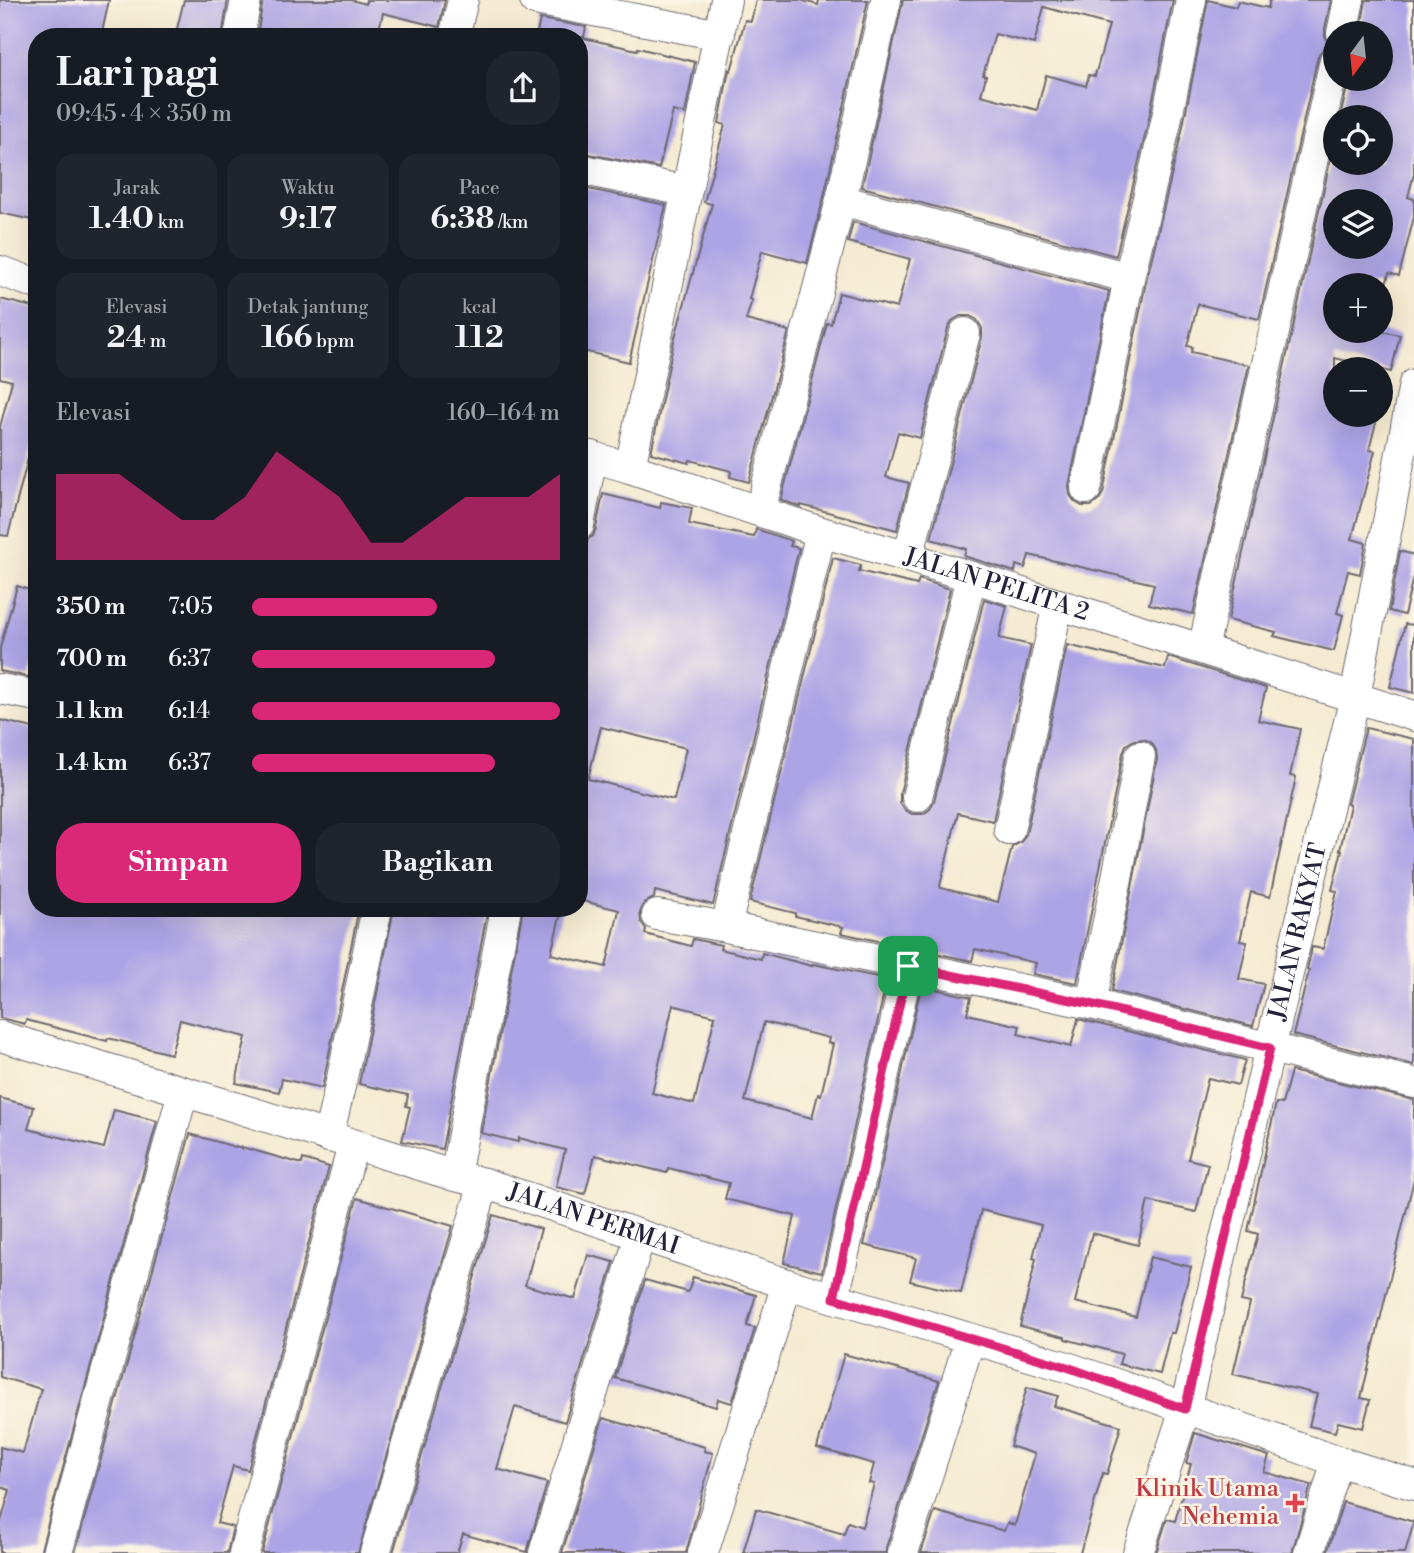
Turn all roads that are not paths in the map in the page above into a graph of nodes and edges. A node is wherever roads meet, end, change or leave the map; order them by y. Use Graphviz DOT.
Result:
graph roads {
  1 [pos="246,0"];
  2 [pos="463,0"];
  3 [pos="535,0"];
  4 [pos="726,0"];
  5 [pos="886,0"];
  6 [pos="1191,0"];
  7 [pos="1349,0"];
  8 [pos="1345,21"];
  9 [pos="241,28"];
  10 [pos="456,28"];
  11 [pos="720,35"];
  12 [pos="1328,91"];
  13 [pos="588,171"];
  14 [pos="686,191"];
  15 [pos="841,201"];
  16 [pos="0,271"];
  17 [pos="1129,278"];
  18 [pos="28,281"];
  19 [pos="965,333"];
  20 [pos="1414,384"];
  21 [pos="588,455"];
  22 [pos="630,468"];
  23 [pos="1086,489"];
  24 [pos="760,511"];
  25 [pos="821,531"];
  26 [pos="908,557"];
  27 [pos="971,577"];
  28 [pos="1058,604"];
  29 [pos="1203,649"];
  30 [pos="0,689"];
  31 [pos="28,694"];
  32 [pos="1355,697"];
  33 [pos="1414,716"];
  34 [pos="1140,756"];
  35 [pos="917,797"];
  36 [pos="1009,830"];
  37 [pos="657,915"];
  38 [pos="375,917"];
  39 [pos="504,917"];
  40 [pos="726,927"];
  41 [pos="908,966"];
  42 [pos="1091,1004"];
  43 [pos="0,1036"];
  44 [pos="1270,1048"];
  45 [pos="1414,1083"];
  46 [pos="183,1092"];
  47 [pos="341,1141"];
  48 [pos="455,1176"];
  49 [pos="484,1183"];
  50 [pos="640,1236"];
  51 [pos="787,1284"];
  52 [pos="834,1298"];
  53 [pos="970,1339"];
  54 [pos="1185,1409"];
  55 [pos="1337,1461"];
  56 [pos="1414,1485"];
  57 [pos="57,1553"];
  58 [pos="244,1553"];
  59 [pos="374,1553"];
  60 [pos="544,1553"];
  61 [pos="703,1553"];
  62 [pos="903,1553"];
  63 [pos="1138,1553"];
  64 [pos="1309,1553"];
  1 -- 9 [label="street"];
  2 -- 10 [label="street"];
  3 -- 11 [label="street"];
  4 -- 11 [label="street"];
  5 -- 15 [label="street"];
  6 -- 17 [label="street"];
  7 -- 8 [label="street"];
  11 -- 14 [label="street"];
  12 -- 29 [label="street"];
  13 -- 14 [label="street"];
  14 -- 22 [label="street"];
  15 -- 17 [label="street"];
  15 -- 24 [label="street"];
  16 -- 18 [label="street"];
  17 -- 23 [label="street"];
  19 -- 26 [label="street"];
  20 -- 32 [label="street, JALAN RAKYAT"];
  21 -- 22 [label="street, JALAN PELITA 2"];
  22 -- 24 [label="street, JALAN PELITA 2"];
  24 -- 25 [label="street, JALAN PELITA 2"];
  25 -- 26 [label="street, JALAN PELITA 2"];
  25 -- 40 [label="street"];
  26 -- 27 [label="street, JALAN PELITA 2"];
  27 -- 28 [label="street, JALAN PELITA 2"];
  27 -- 35 [label="street"];
  28 -- 29 [label="street, JALAN PELITA 2"];
  28 -- 36 [label="street"];
  29 -- 32 [label="street, JALAN PELITA 2"];
  30 -- 31 [label="street"];
  32 -- 33 [label="street, JALAN PELITA 2"];
  32 -- 44 [label="street, JALAN RAKYAT"];
  34 -- 42 [label="street"];
  37 -- 40 [label="street"];
  38 -- 47 [label="street"];
  39 -- 48 [label="street"];
  40 -- 41 [label="street"];
  41 -- 42 [label="street"];
  41 -- 52 [label="street"];
  42 -- 44 [label="street"];
  43 -- 46 [label="street, JALAN PERMAI"];
  44 -- 45 [label="street"];
  44 -- 54 [label="street, JALAN RAKYAT"];
  46 -- 47 [label="street, JALAN PERMAI"];
  46 -- 57 [label="street"];
  47 -- 48 [label="street, JALAN PERMAI"];
  47 -- 58 [label="street"];
  48 -- 49 [label="street, JALAN PERMAI"];
  49 -- 50 [label="street, JALAN PERMAI"];
  49 -- 59 [label="street"];
  50 -- 51 [label="street, JALAN PERMAI"];
  50 -- 60 [label="street"];
  51 -- 52 [label="street, JALAN PERMAI"];
  51 -- 61 [label="street"];
  52 -- 53 [label="street, JALAN PERMAI"];
  53 -- 54 [label="street, JALAN PERMAI"];
  53 -- 62 [label="street"];
  54 -- 55 [label="street, JALAN PERMAI"];
  54 -- 63 [label="street, JALAN RAKYAT"];
  55 -- 56 [label="street, JALAN PERMAI"];
  55 -- 64 [label="street"];
}
